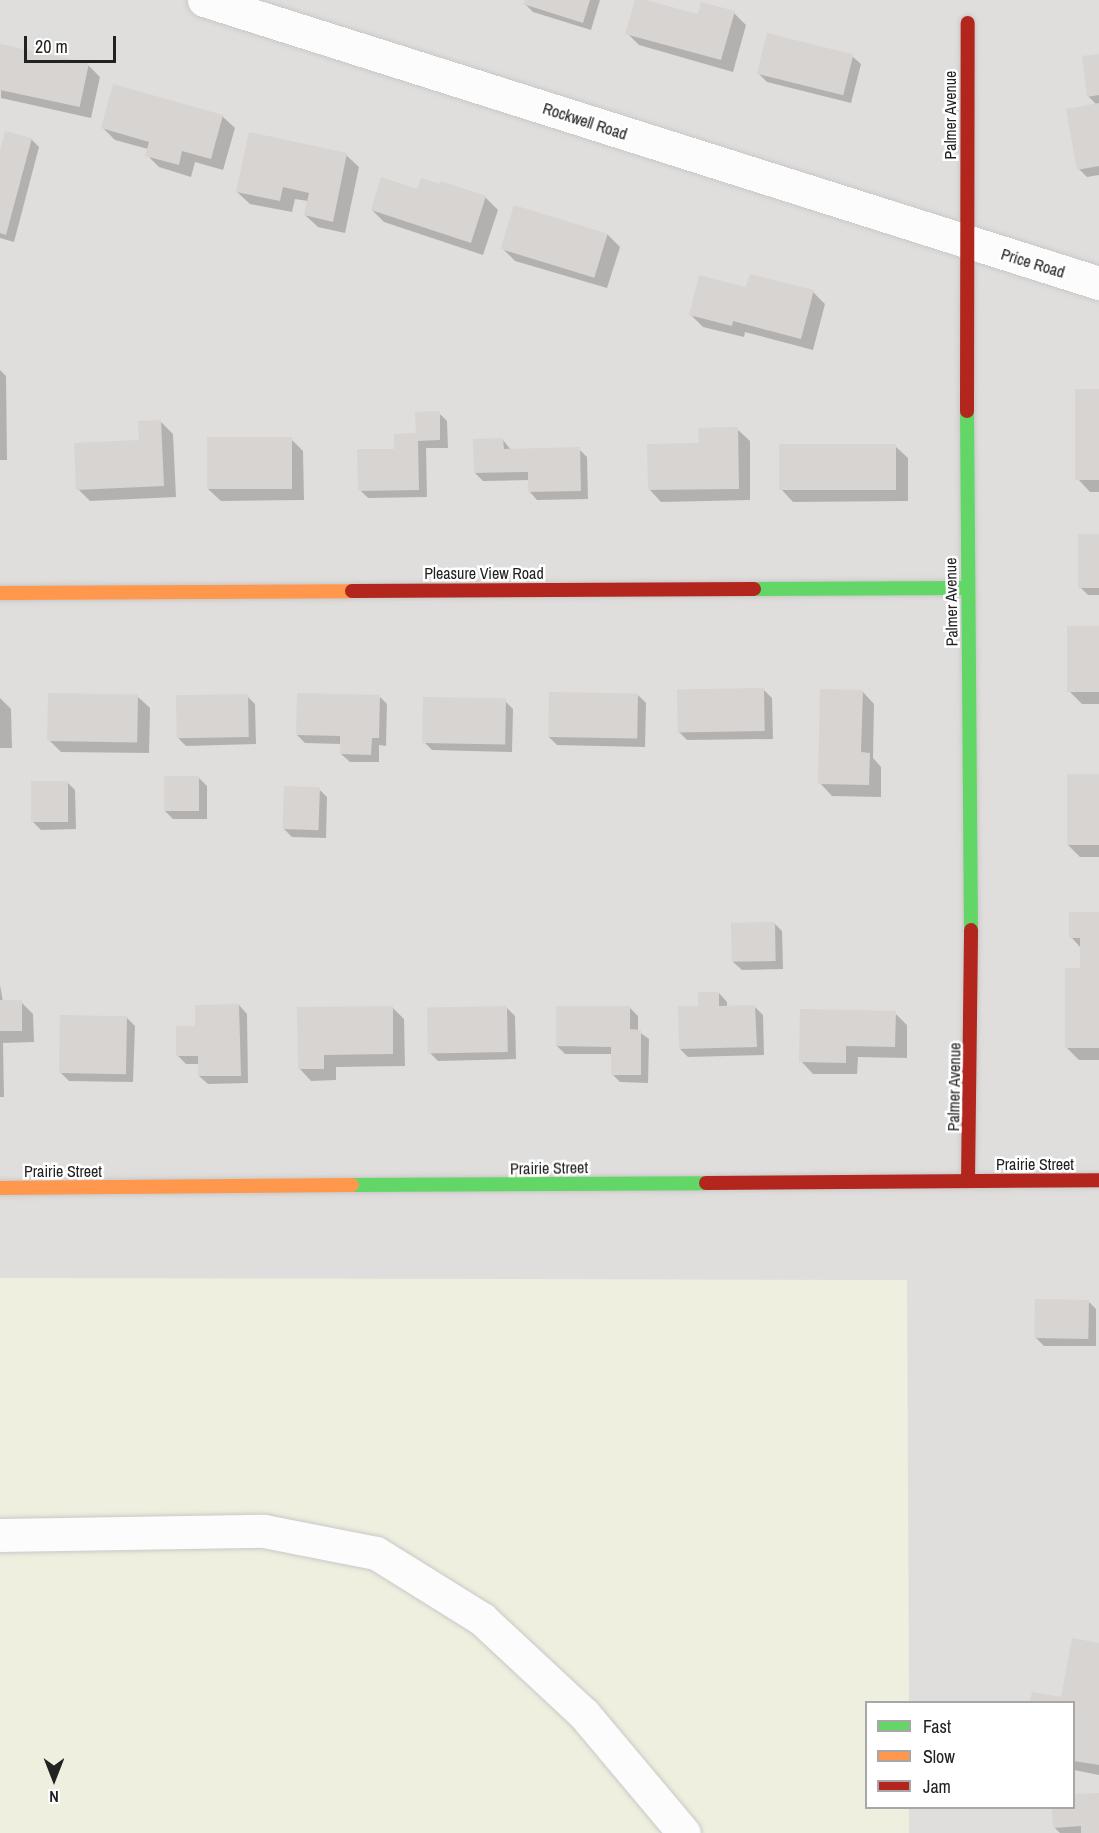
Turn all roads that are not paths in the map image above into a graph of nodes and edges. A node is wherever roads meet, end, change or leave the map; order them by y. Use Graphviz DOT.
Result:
graph roads {
  1 [pos="204,0"];
  2 [pos="968,22"];
  3 [pos="966,242"];
  4 [pos="1099,283"];
  5 [pos="967,588"];
  6 [pos="0,593"];
  7 [pos="968,1180"];
  8 [pos="1099,1180"];
  9 [pos="0,1188"];
  10 [pos="0,1535"];
  11 [pos="684,1833"];
  1 -- 3 [label="street, Rockwell Road"];
  2 -- 3 [label="street, Palmer Avenue"];
  3 -- 4 [label="street, Price Road"];
  3 -- 5 [label="street, Palmer Avenue"];
  5 -- 6 [label="street, Pleasure View Road"];
  5 -- 7 [label="street, Palmer Avenue"];
  7 -- 8 [label="street, Prairie Street"];
  7 -- 9 [label="street, Prairie Street"];
  10 -- 11 [label="street"];
}
